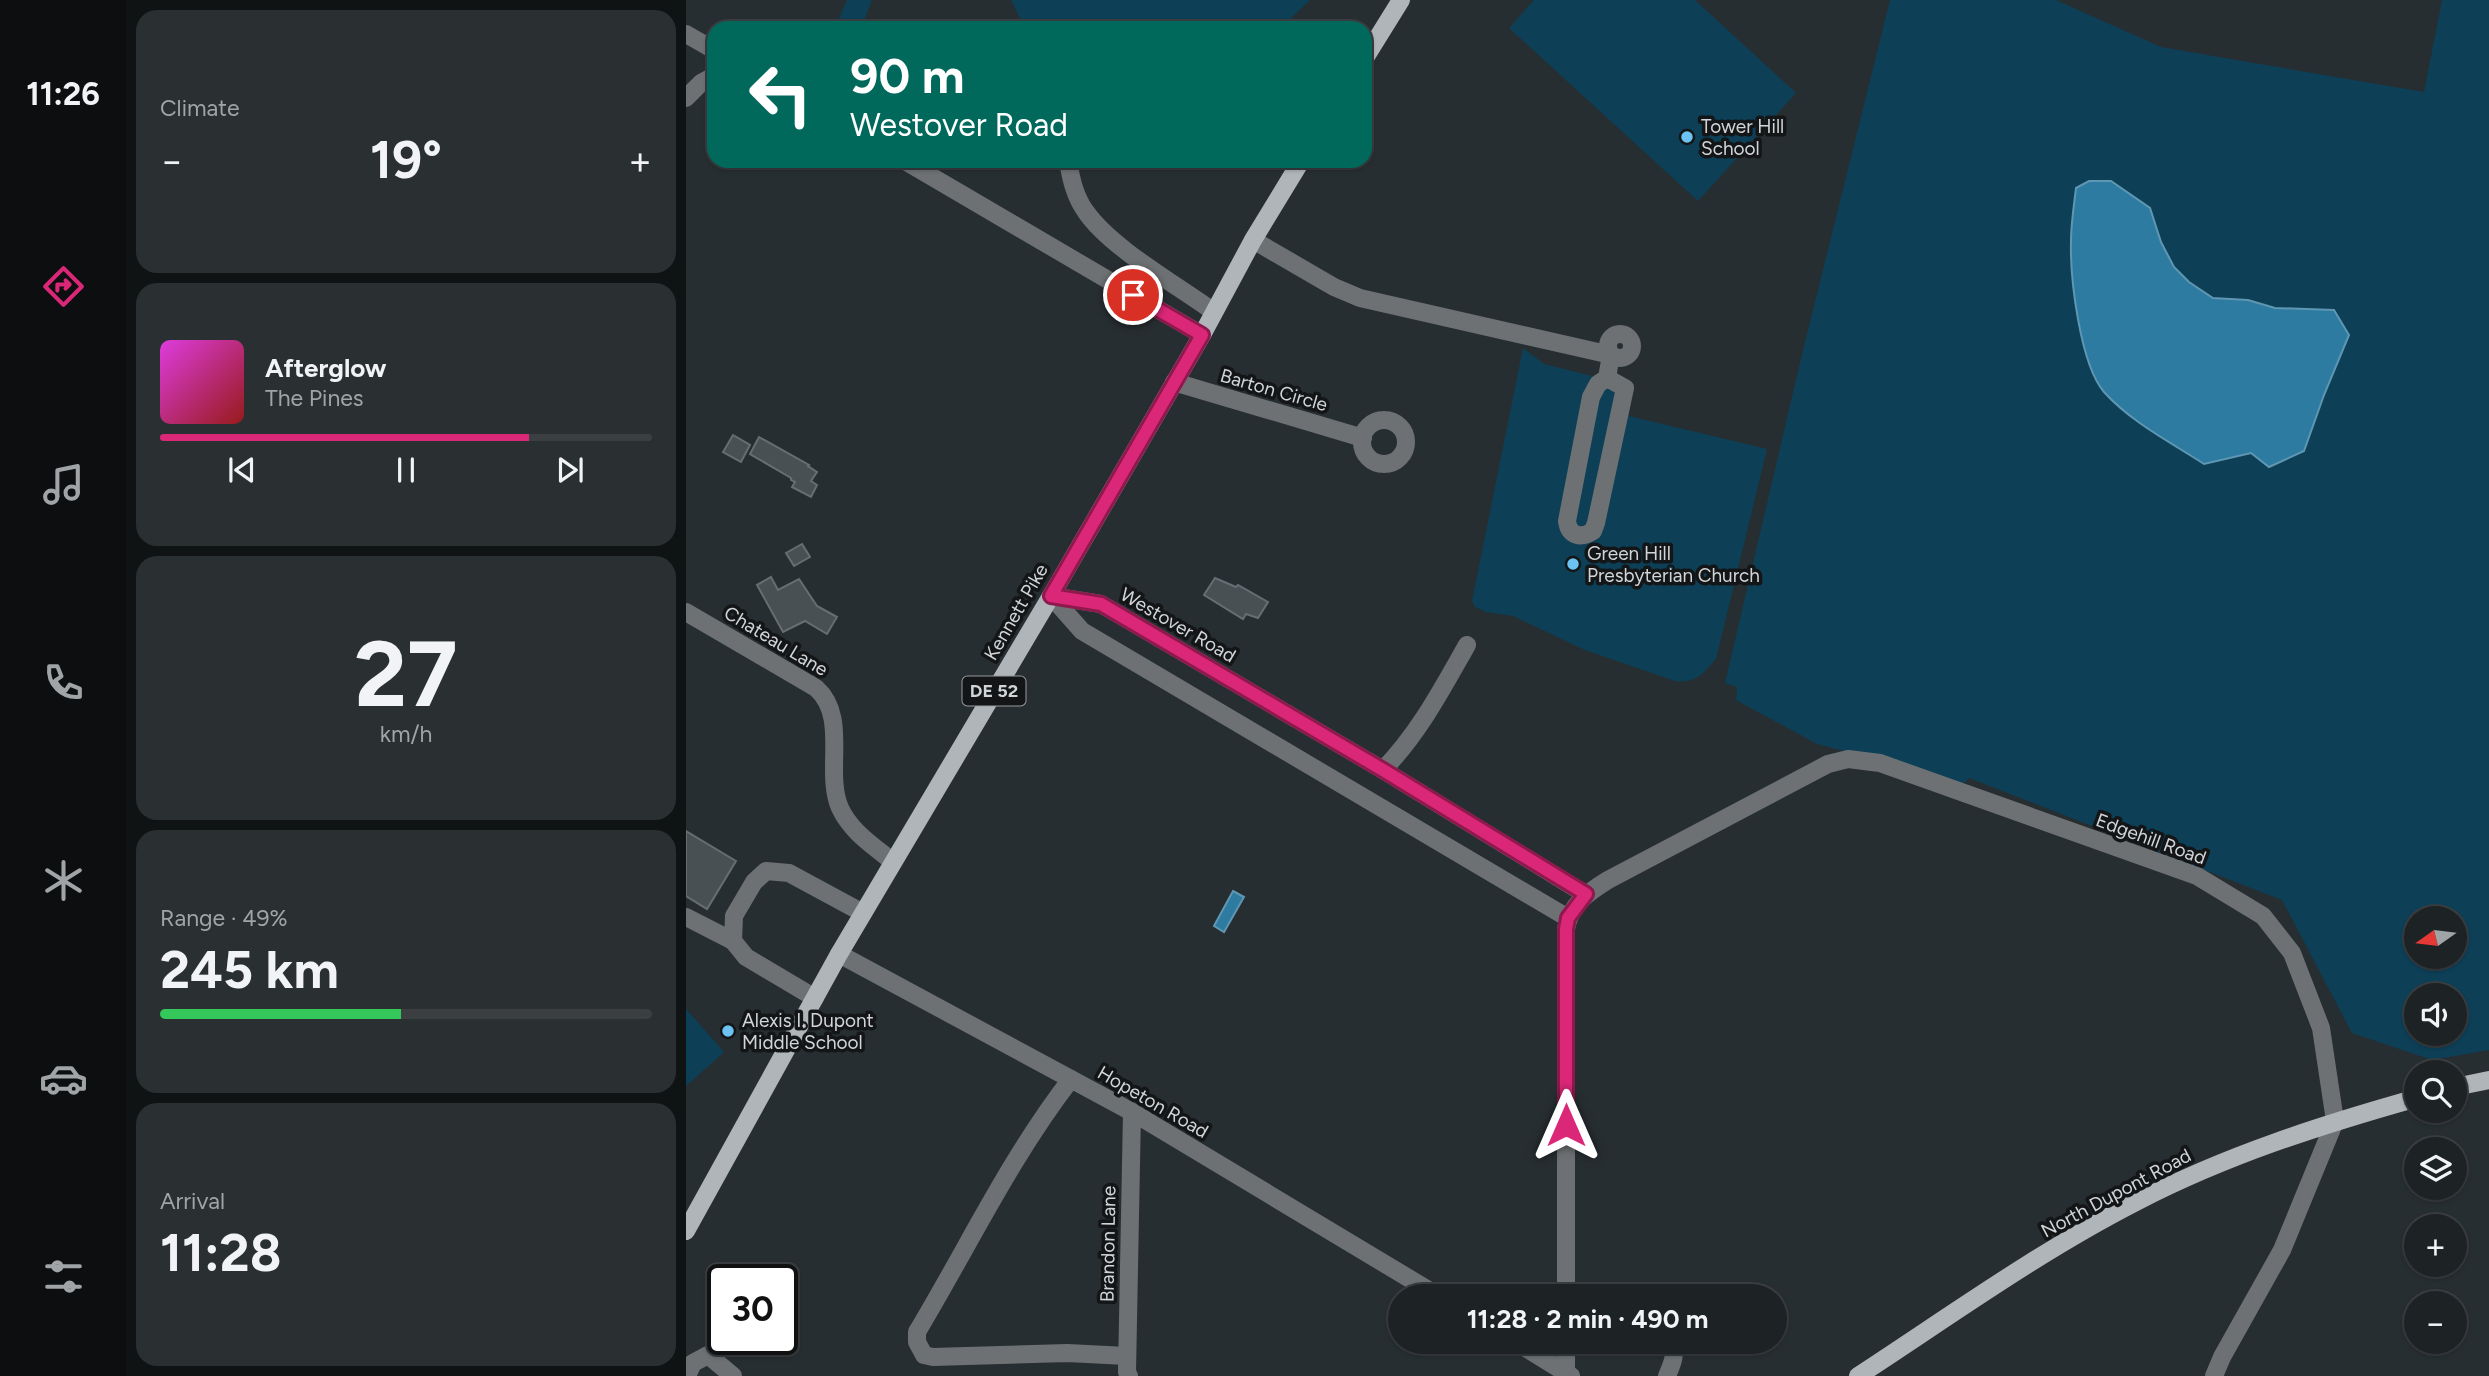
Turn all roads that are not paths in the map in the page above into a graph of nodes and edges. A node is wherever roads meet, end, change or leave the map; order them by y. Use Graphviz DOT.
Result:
graph roads {
  1 [pos="1401,0"];
  2 [pos="686,34"];
  3 [pos="707,47"];
  4 [pos="1372,47"];
  5 [pos="707,80"];
  6 [pos="686,98"];
  7 [pos="917,168"];
  8 [pos="1069,168"];
  9 [pos="1297,168"];
  10 [pos="1252,240"];
  11 [pos="1214,312"];
  12 [pos="1202,335"];
  13 [pos="1607,378"];
  14 [pos="1174,382"];
  15 [pos="1363,438"];
  16 [pos="1051,596"];
  17 [pos="686,612"];
  18 [pos="1467,645"];
  19 [pos="1383,770"];
  20 [pos="893,862"];
  21 [pos="1586,894"];
  22 [pos="863,913"];
  23 [pos="686,917"];
  24 [pos="1568,918"];
  25 [pos="733,940"];
  26 [pos="839,954"];
  27 [pos="815,998"];
  28 [pos="1071,1079"];
  29 [pos="2489,1080"];
  30 [pos="2467,1085"];
  31 [pos="2404,1102"];
  32 [pos="1132,1112"];
  33 [pos="2335,1121"];
  34 [pos="688,1228"];
  35 [pos="1418,1284"];
  36 [pos="1566,1284"];
  37 [pos="1535,1354"];
  38 [pos="1566,1354"];
  39 [pos="1673,1354"];
  40 [pos="1127,1356"];
  41 [pos="1567,1375"];
  42 [pos="687,1376"];
  43 [pos="733,1376"];
  44 [pos="1129,1376"];
  45 [pos="1667,1376"];
  46 [pos="1858,1376"];
  47 [pos="2214,1376"];
  1 -- 4 [label="main road"];
  2 -- 3 [label="street"];
  5 -- 6 [label="street"];
  7 -- 12 [label="street"];
  8 -- 11 [label="street"];
  9 -- 10 [label="main road, Kennett Pike / DE 52"];
  10 -- 11 [label="main road, Kennett Pike / DE 52"];
  10 -- 13 [label="street"];
  11 -- 12 [label="main road, Kennett Pike / DE 52"];
  12 -- 14 [label="main road, Kennett Pike / DE 52"];
  13 -- 13 [label="street"];
  14 -- 15 [label="street, Barton Circle"];
  14 -- 16 [label="main road, Kennett Pike / DE 52"];
  16 -- 19 [label="street, Westover Road"];
  16 -- 20 [label="main road, Kennett Pike / DE 52"];
  16 -- 24 [label="street"];
  17 -- 20 [label="street, Chateau Lane"];
  18 -- 19 [label="street"];
  19 -- 21 [label="street, Westover Road"];
  20 -- 22 [label="main road, Kennett Pike / DE 52"];
  21 -- 24 [label="street, Edgehill Road"];
  21 -- 33 [label="street, Edgehill Road"];
  22 -- 25 [label="street"];
  22 -- 26 [label="main road, Kennett Pike / DE 52"];
  23 -- 25 [label="street"];
  24 -- 36 [label="street"];
  25 -- 27 [label="street"];
  26 -- 27 [label="main road, Kennett Pike / DE 52"];
  26 -- 28 [label="street, Hopeton Road"];
  27 -- 34 [label="main road, Kennett Pike / DE 52"];
  28 -- 32 [label="street, Hopeton Road"];
  28 -- 40 [label="street"];
  29 -- 30 [label="main road"];
  31 -- 33 [label="main road, North Dupont Road"];
  32 -- 35 [label="street, Hopeton Road"];
  32 -- 40 [label="street, Brandon Lane"];
  33 -- 46 [label="main road, North Dupont Road"];
  33 -- 47 [label="street"];
  37 -- 41 [label="street"];
  38 -- 41 [label="street"];
  39 -- 45 [label="street"];
  40 -- 44 [label="street, Brandon Lane"];
  42 -- 43 [label="street"];
}
